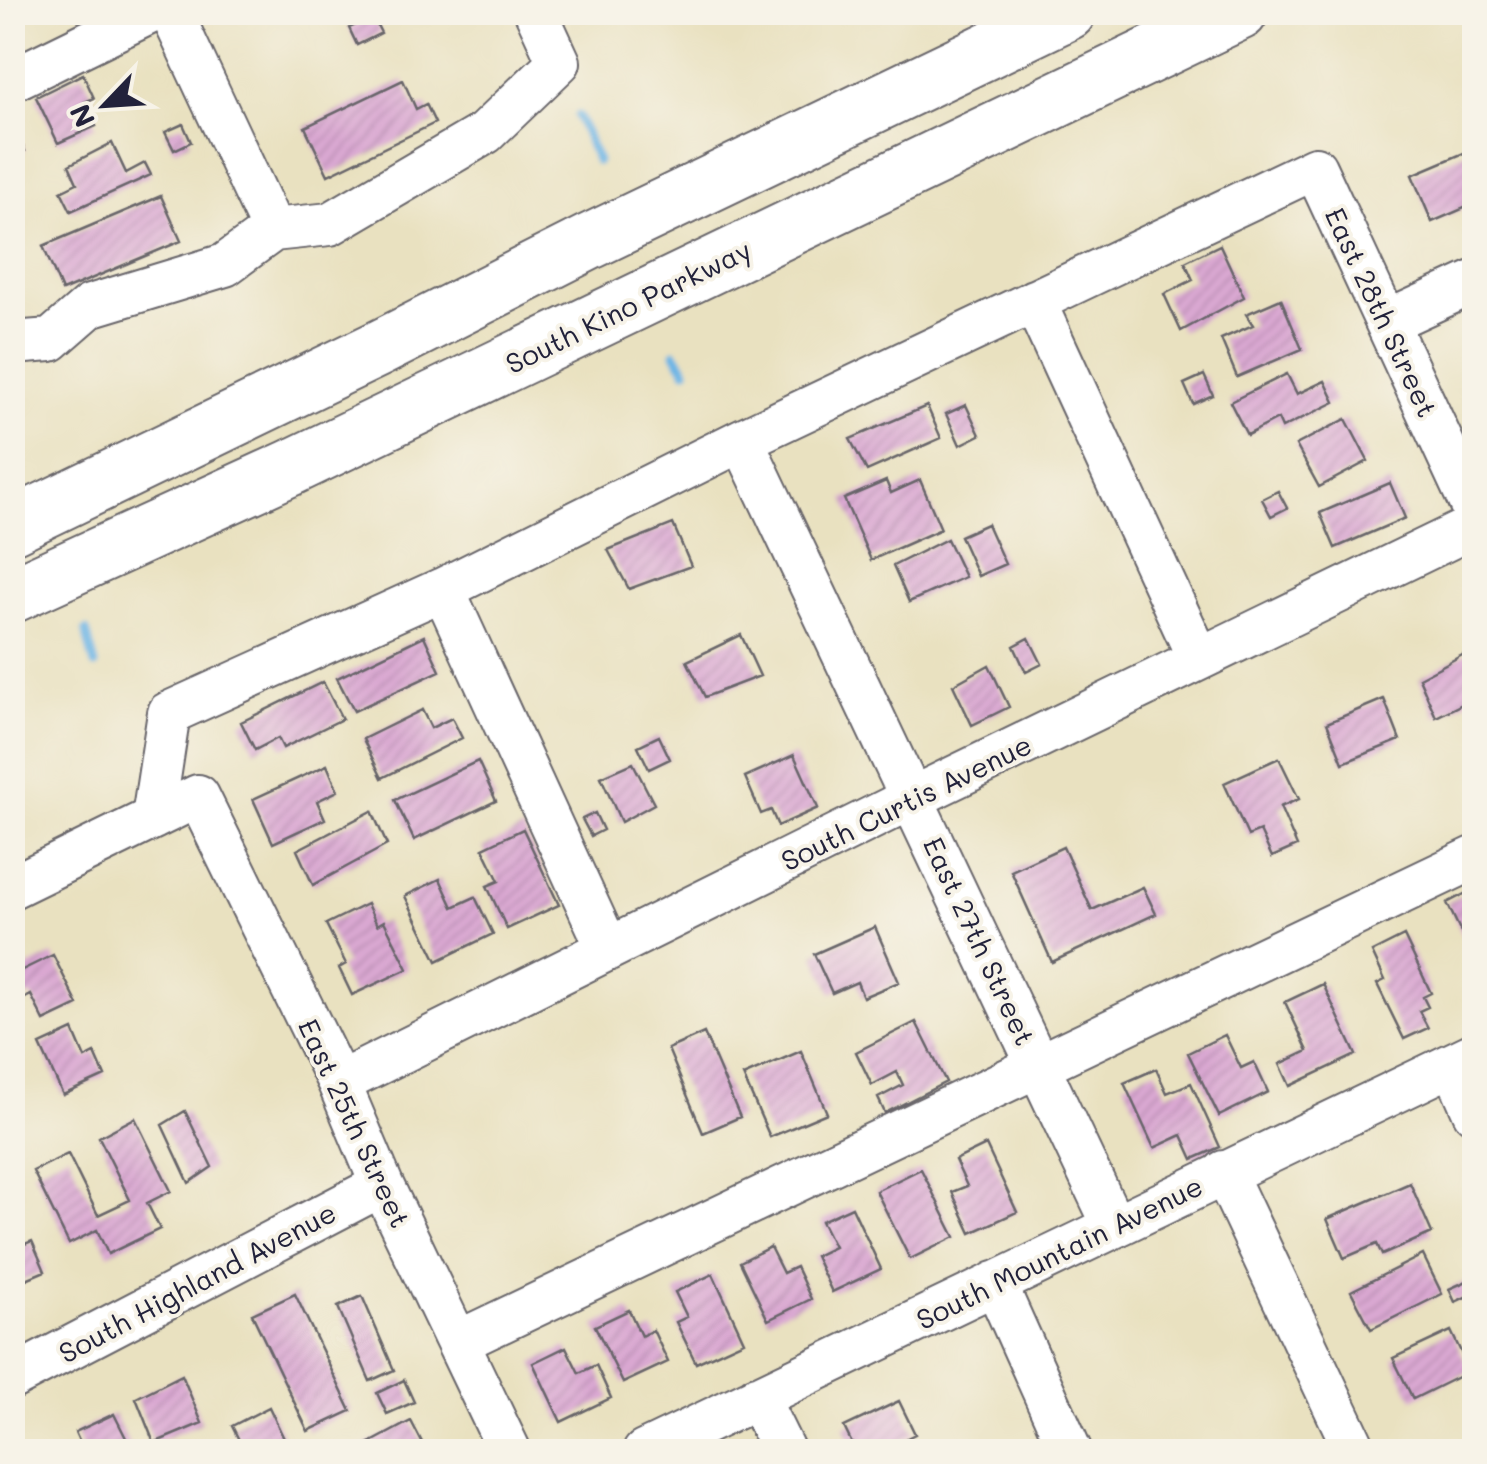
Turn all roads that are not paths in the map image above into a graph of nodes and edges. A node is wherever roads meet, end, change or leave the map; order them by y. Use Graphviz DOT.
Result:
graph roads {
  1 [pos="151,12"];
  2 [pos="171,12"];
  3 [pos="536,12"];
  4 [pos="1068,12"];
  5 [pos="1240,12"];
  6 [pos="12,80"];
  7 [pos="272,230"];
  8 [pos="1474,282"];
  9 [pos="1034,301"];
  10 [pos="1387,322"];
  11 [pos="12,343"];
  12 [pos="742,440"];
  13 [pos="145,462"];
  14 [pos="290,468"];
  15 [pos="12,510"];
  16 [pos="1474,511"];
  17 [pos="12,526"];
  18 [pos="1474,526"];
  19 [pos="443,589"];
  20 [pos="12,596"];
  21 [pos="12,615"];
  22 [pos="1198,660"];
  23 [pos="912,798"];
  24 [pos="153,818"];
  25 [pos="1474,858"];
  26 [pos="12,887"];
  27 [pos="608,949"];
  28 [pos="1464,1059"];
  29 [pos="1038,1065"];
  30 [pos="339,1083"];
  31 [pos="1474,1112"];
  32 [pos="1224,1172"];
  33 [pos="382,1185"];
  34 [pos="1114,1226"];
  35 [pos="995,1283"];
  36 [pos="458,1342"];
  37 [pos="12,1378"];
  38 [pos="757,1397"];
  39 [pos="510,1452"];
  40 [pos="644,1452"];
  41 [pos="784,1452"];
  42 [pos="1071,1452"];
  43 [pos="1356,1452"];
  1 -- 6 [label="street"];
  2 -- 7 [label="street"];
  3 -- 7 [label="street"];
  4 -- 13 [label="main road"];
  5 -- 14 [label="main road, South Kino Parkway"];
  7 -- 11 [label="street"];
  8 -- 10 [label="street"];
  9 -- 10 [label="street, East 28th Street"];
  9 -- 12 [label="street"];
  9 -- 22 [label="street"];
  10 -- 16 [label="street, East 28th Street"];
  12 -- 19 [label="street"];
  12 -- 23 [label="street, East 27th Street"];
  13 -- 15 [label="main road"];
  13 -- 17 [label="main road"];
  14 -- 20 [label="main road, South Kino Parkway"];
  14 -- 21 [label="main road"];
  18 -- 22 [label="street, South Curtis Avenue"];
  19 -- 24 [label="street"];
  19 -- 27 [label="street"];
  22 -- 23 [label="street, South Curtis Avenue"];
  23 -- 27 [label="street, South Curtis Avenue"];
  23 -- 29 [label="street, East 27th Street"];
  24 -- 26 [label="street"];
  24 -- 30 [label="street, East 25th Street"];
  25 -- 29 [label="street"];
  27 -- 30 [label="street, South Curtis Avenue"];
  28 -- 31 [label="street"];
  28 -- 32 [label="street, South Mountain Avenue"];
  29 -- 34 [label="street, East 27th Street"];
  29 -- 36 [label="street"];
  30 -- 33 [label="street, East 25th Street"];
  32 -- 34 [label="street, South Mountain Avenue"];
  32 -- 43 [label="street"];
  33 -- 36 [label="street, East 25th Street"];
  33 -- 37 [label="street, South Highland Avenue"];
  34 -- 35 [label="street, South Mountain Avenue"];
  35 -- 38 [label="street, South Mountain Avenue"];
  35 -- 42 [label="street"];
  36 -- 39 [label="street, East 25th Street"];
  38 -- 40 [label="street, South Mountain Avenue"];
  38 -- 41 [label="street"];
}
